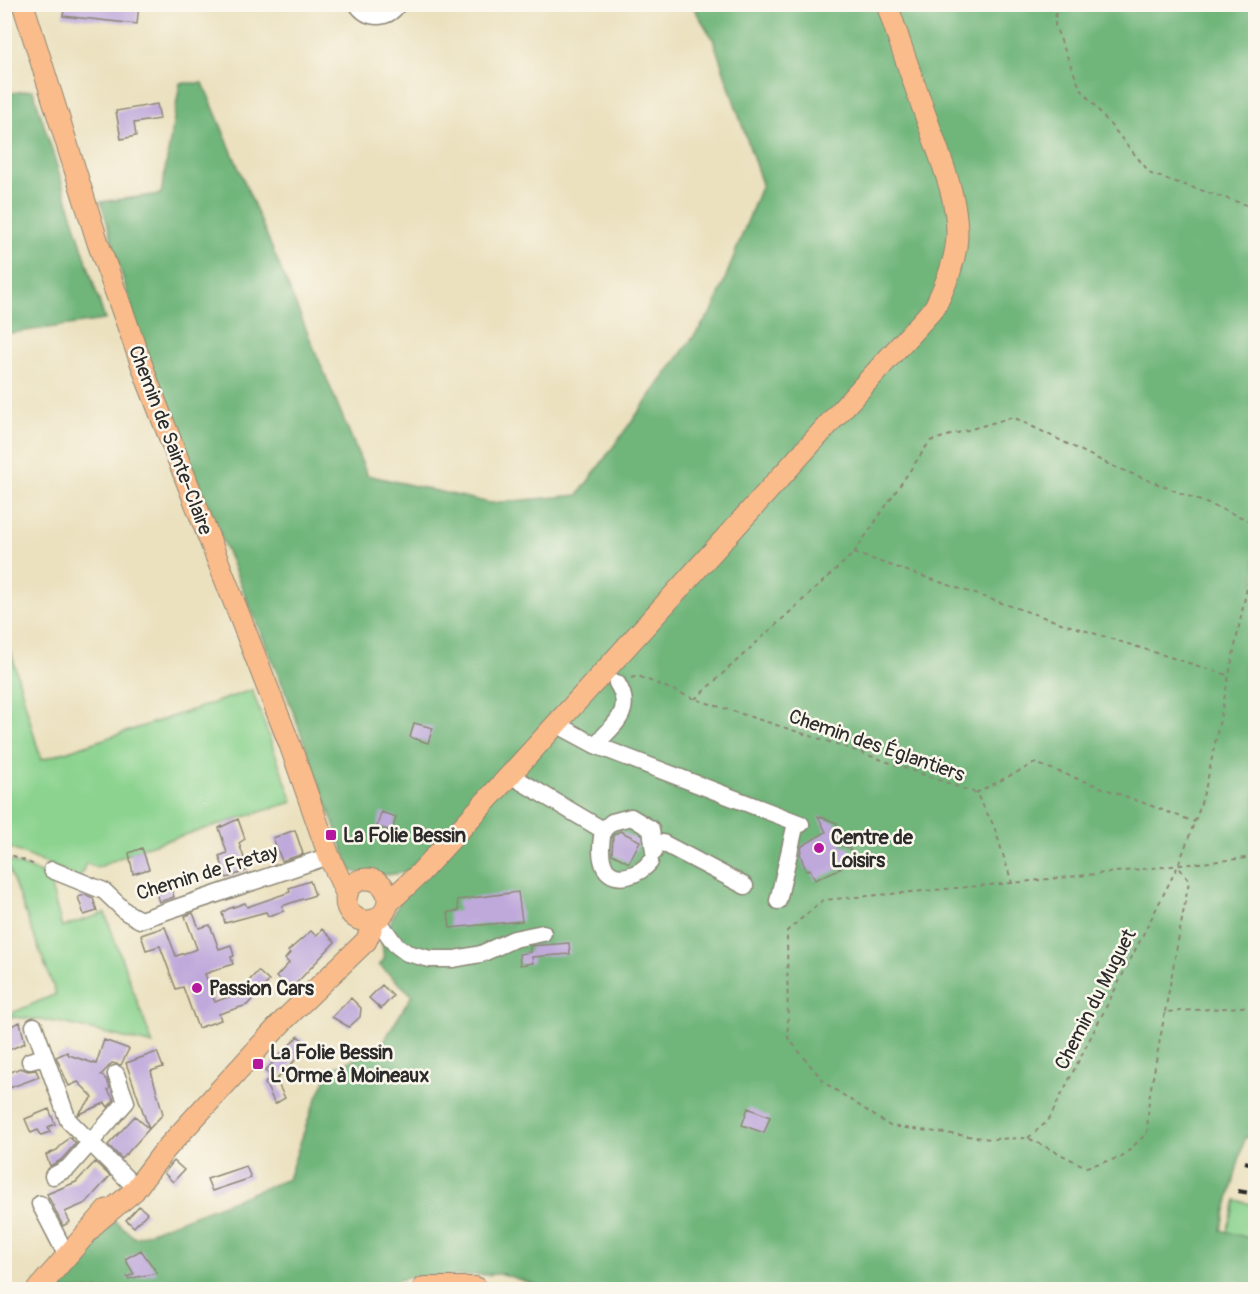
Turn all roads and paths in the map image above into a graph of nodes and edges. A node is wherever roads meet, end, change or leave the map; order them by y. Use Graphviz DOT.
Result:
graph roads {
  1 [pos="22,4"];
  2 [pos="357,4"];
  3 [pos="398,4"];
  4 [pos="887,4"];
  5 [pos="1056,4"];
  6 [pos="1256,208"];
  7 [pos="1256,523"];
  8 [pos="1256,544"];
  9 [pos="854,553"];
  10 [pos="1227,675"];
  11 [pos="617,683"];
  12 [pos="695,699"];
  13 [pos="556,724"];
  14 [pos="595,745"];
  15 [pos="510,775"];
  16 [pos="976,794"];
  17 [pos="1195,822"];
  18 [pos="603,830"];
  19 [pos="4,852"];
  20 [pos="653,852"];
  21 [pos="1256,857"];
  22 [pos="334,863"];
  23 [pos="1178,866"];
  24 [pos="52,870"];
  25 [pos="419,874"];
  26 [pos="370,881"];
  27 [pos="1012,883"];
  28 [pos="745,886"];
  29 [pos="347,895"];
  30 [pos="778,901"];
  31 [pos="373,915"];
  32 [pos="543,933"];
  33 [pos="1256,1006"];
  34 [pos="1165,1012"];
  35 [pos="34,1026"];
  36 [pos="116,1074"];
  37 [pos="1028,1138"];
  38 [pos="90,1142"];
  39 [pos="165,1150"];
  40 [pos="53,1176"];
  41 [pos="129,1181"];
  42 [pos="40,1204"];
  43 [pos="98,1221"];
  44 [pos="67,1256"];
  45 [pos="37,1290"];
  46 [pos="425,1290"];
  47 [pos="475,1290"];
  1 -- 22 [label="main road, Chemin de Sainte-Claire"];
  2 -- 3 [label="street"];
  4 -- 13 [label="main road"];
  5 -- 6 [label="path"];
  7 -- 9 [label="path"];
  8 -- 10 [label="path, Chemin du Muguet"];
  9 -- 10 [label="path"];
  9 -- 12 [label="path"];
  10 -- 17 [label="path, Chemin du Muguet"];
  11 -- 12 [label="path, Chemin des Églantiers"];
  11 -- 14 [label="street"];
  12 -- 16 [label="path, Chemin des Églantiers"];
  13 -- 14 [label="street"];
  13 -- 15 [label="main road"];
  14 -- 30 [label="street"];
  15 -- 18 [label="street"];
  15 -- 25 [label="main road"];
  16 -- 17 [label="path"];
  16 -- 27 [label="path, Chemin des Églantiers"];
  17 -- 23 [label="path, Chemin du Muguet"];
  18 -- 20 [label="street"];
  18 -- 20 [label="street"];
  19 -- 24 [label="path"];
  20 -- 28 [label="street"];
  21 -- 23 [label="path"];
  22 -- 24 [label="street, Chemin de Fretay"];
  22 -- 26 [label="main road"];
  22 -- 29 [label="main road, Chemin de Sainte-Claire"];
  23 -- 27 [label="path"];
  23 -- 34 [label="path"];
  23 -- 37 [label="path, Chemin du Muguet"];
  25 -- 26 [label="main road"];
  25 -- 31 [label="main road"];
  26 -- 29 [label="main road"];
  26 -- 31 [label="main road"];
  27 -- 37 [label="path"];
  29 -- 31 [label="main road, Chemin de Sainte-Claire"];
  31 -- 32 [label="street"];
  31 -- 39 [label="main road"];
  33 -- 34 [label="path"];
  34 -- 37 [label="path"];
  35 -- 38 [label="street"];
  36 -- 38 [label="street"];
  38 -- 40 [label="street"];
  38 -- 41 [label="street"];
  39 -- 41 [label="main road"];
  39 -- 43 [label="main road"];
  41 -- 43 [label="main road"];
  42 -- 44 [label="street"];
  43 -- 44 [label="main road"];
  44 -- 45 [label="main road"];
  46 -- 47 [label="highway"];
}
